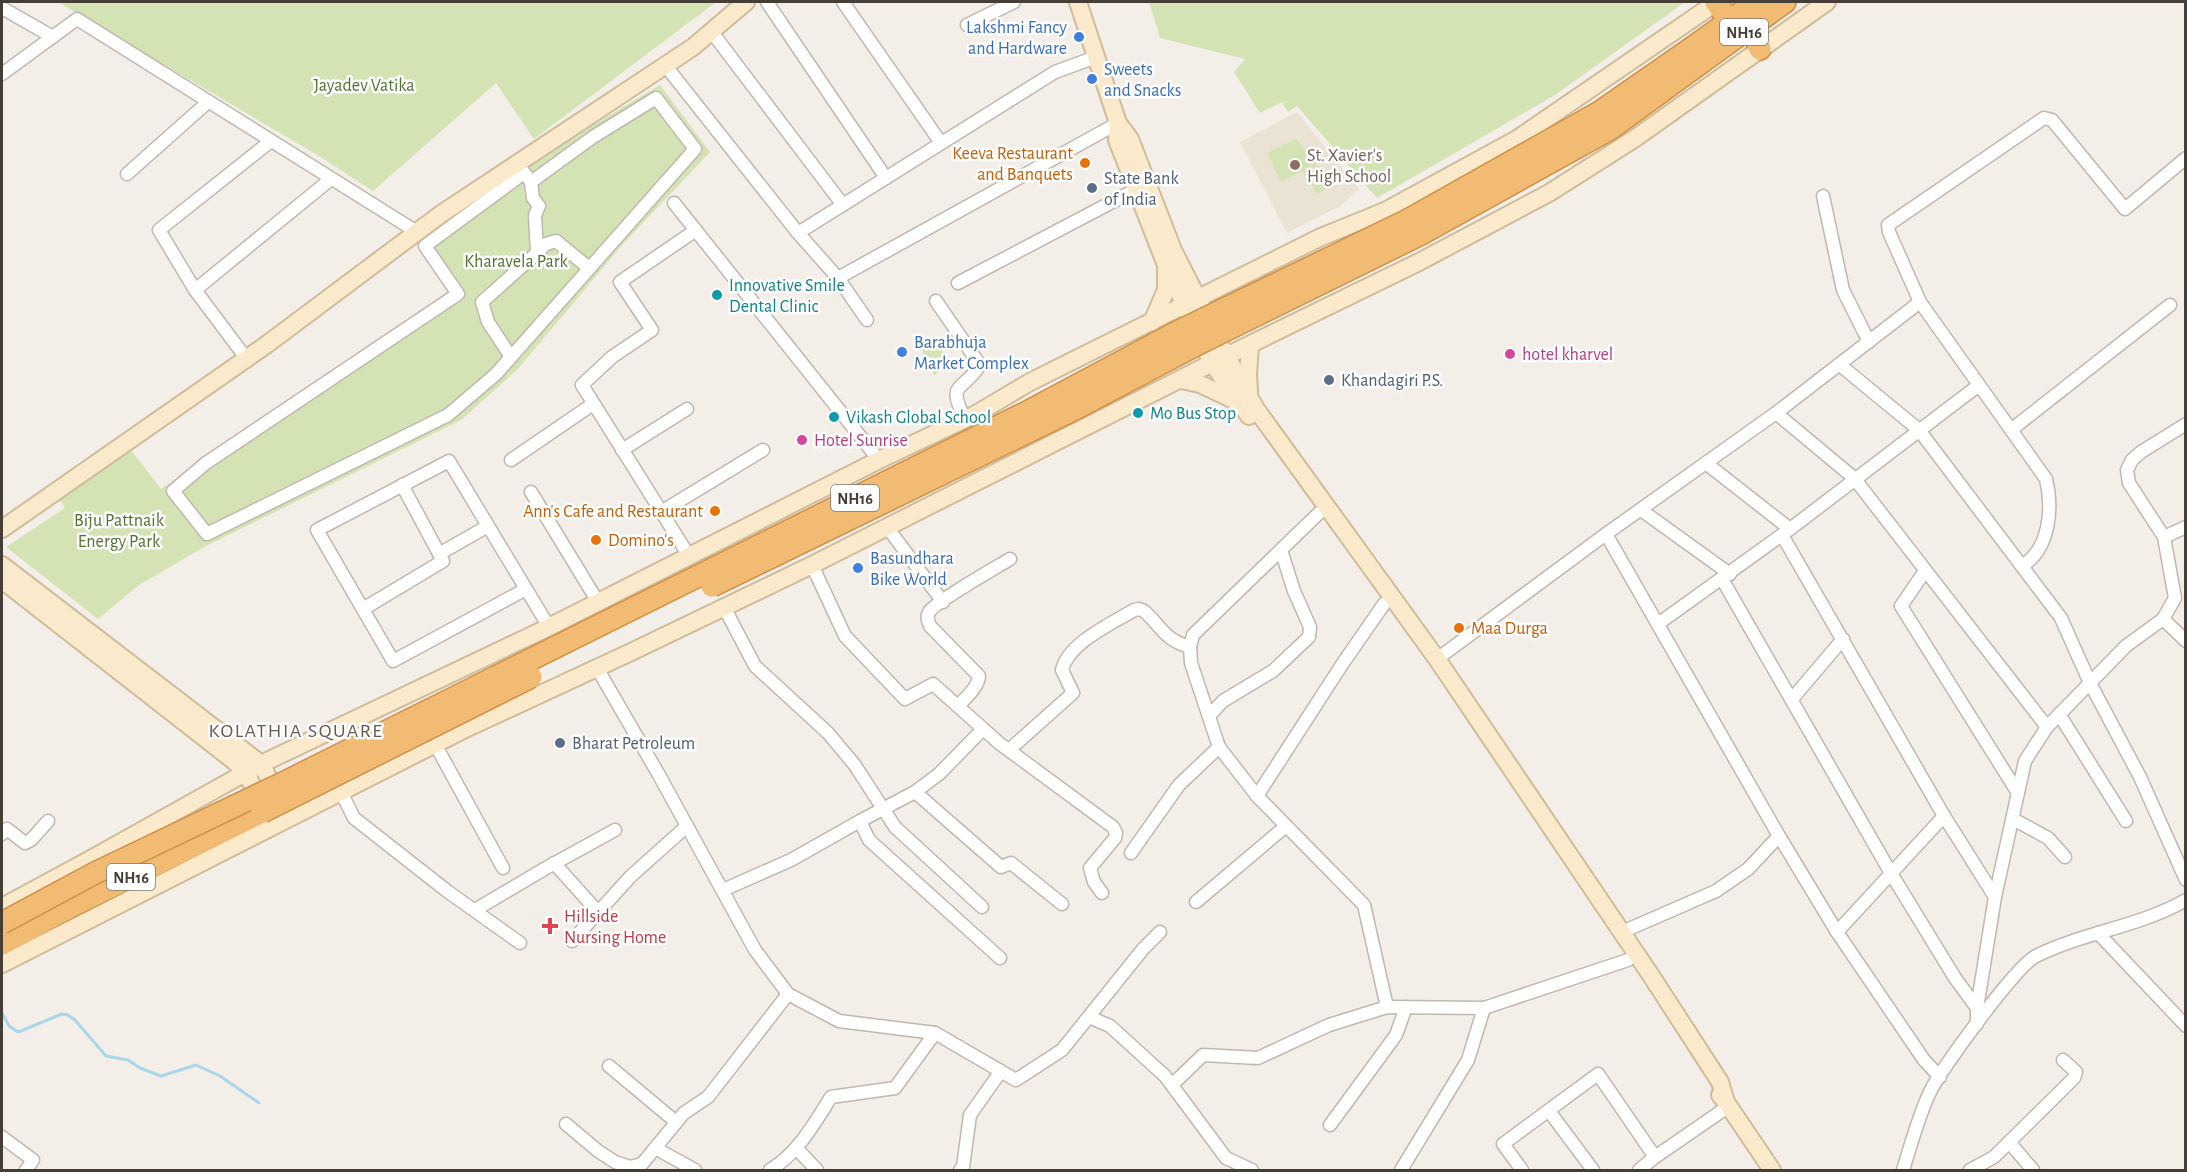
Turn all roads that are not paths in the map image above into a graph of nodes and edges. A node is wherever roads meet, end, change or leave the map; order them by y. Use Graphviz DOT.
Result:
graph roads {
  1 [pos="746,2"];
  2 [pos="767,2"];
  3 [pos="843,2"];
  4 [pos="1014,2"];
  5 [pos="1078,2"];
  6 [pos="1717,2"];
  7 [pos="1756,2"];
  8 [pos="1785,2"];
  9 [pos="1827,2"];
  10 [pos="2,8"];
  11 [pos="1729,21"];
  12 [pos="967,25"];
  13 [pos="1750,27"];
  14 [pos="711,31"];
  15 [pos="53,37"];
  16 [pos="1760,50"];
  17 [pos="1697,54"];
  18 [pos="1096,57"];
  19 [pos="665,65"];
  20 [pos="2,74"];
  21 [pos="208,102"];
  22 [pos="1118,123"];
  23 [pos="271,141"];
  24 [pos="941,143"];
  25 [pos="2186,158"];
  26 [pos="524,172"];
  27 [pos="127,174"];
  28 [pos="886,178"];
  29 [pos="331,179"];
  30 [pos="1135,189"];
  31 [pos="1823,196"];
  32 [pos="674,202"];
  33 [pos="843,205"];
  34 [pos="696,230"];
  35 [pos="417,232"];
  36 [pos="798,233"];
  37 [pos="537,253"];
  38 [pos="1282,256"];
  39 [pos="1173,264"];
  40 [pos="589,268"];
  41 [pos="838,278"];
  42 [pos="958,283"];
  43 [pos="1227,284"];
  44 [pos="195,290"];
  45 [pos="936,301"];
  46 [pos="1192,302"];
  47 [pos="1920,302"];
  48 [pos="2170,305"];
  49 [pos="1314,314"];
  50 [pos="867,320"];
  51 [pos="1152,322"];
  52 [pos="1869,342"];
  53 [pos="1250,345"];
  54 [pos="511,357"];
  55 [pos="246,358"];
  56 [pos="1219,360"];
  57 [pos="1840,365"];
  58 [pos="1048,374"];
  59 [pos="1181,380"];
  60 [pos="1979,385"];
  61 [pos="1245,400"];
  62 [pos="593,404"];
  63 [pos="687,409"];
  64 [pos="1776,413"];
  65 [pos="965,419"];
  66 [pos="2186,424"];
  67 [pos="1083,429"];
  68 [pos="1919,430"];
  69 [pos="2011,430"];
  70 [pos="622,450"];
  71 [pos="763,450"];
  72 [pos="511,460"];
  73 [pos="879,460"];
  74 [pos="1707,464"];
  75 [pos="1854,478"];
  76 [pos="402,485"];
  77 [pos="1306,487"];
  78 [pos="531,492"];
  79 [pos="1641,510"];
  80 [pos="662,512"];
  81 [pos="1319,513"];
  82 [pos="488,526"];
  83 [pos="887,527"];
  84 [pos="2186,527"];
  85 [pos="2,529"];
  86 [pos="1786,532"];
  87 [pos="1606,534"];
  88 [pos="2164,537"];
  89 [pos="1281,550"];
  90 [pos="439,554"];
  91 [pos="689,556"];
  92 [pos="1010,559"];
  93 [pos="2,565"];
  94 [pos="812,565"];
  95 [pos="2022,566"];
  96 [pos="1925,570"];
  97 [pos="1726,577"];
  98 [pos="2,580"];
  99 [pos="526,589"];
  100 [pos="2180,600"];
  101 [pos="598,602"];
  102 [pos="943,602"];
  103 [pos="1384,604"];
  104 [pos="724,607"];
  105 [pos="363,609"];
  106 [pos="2163,619"];
  107 [pos="1658,624"];
  108 [pos="549,627"];
  109 [pos="1843,639"];
  110 [pos="2186,641"];
  111 [pos="1190,647"];
  112 [pos="1437,659"];
  113 [pos="597,668"];
  114 [pos="2090,683"];
  115 [pos="1792,699"];
  116 [pos="958,706"];
  117 [pos="2060,714"];
  118 [pos="1209,716"];
  119 [pos="2047,727"];
  120 [pos="983,729"];
  121 [pos="435,744"];
  122 [pos="1219,747"];
  123 [pos="1009,750"];
  124 [pos="261,764"];
  125 [pos="247,774"];
  126 [pos="341,792"];
  127 [pos="915,792"];
  128 [pos="2018,794"];
  129 [pos="1257,796"];
  130 [pos="883,808"];
  131 [pos="1944,816"];
  132 [pos="290,818"];
  133 [pos="2013,819"];
  134 [pos="48,821"];
  135 [pos="860,821"];
  136 [pos="2126,821"];
  137 [pos="687,826"];
  138 [pos="1286,826"];
  139 [pos="270,828"];
  140 [pos="615,831"];
  141 [pos="2,834"];
  142 [pos="1779,836"];
  143 [pos="1131,853"];
  144 [pos="2065,857"];
  145 [pos="554,864"];
  146 [pos="503,868"];
  147 [pos="1892,875"];
  148 [pos="2186,880"];
  149 [pos="723,890"];
  150 [pos="1586,890"];
  151 [pos="1102,893"];
  152 [pos="1995,897"];
  153 [pos="2186,900"];
  154 [pos="1196,902"];
  155 [pos="1062,904"];
  156 [pos="2,907"];
  157 [pos="982,907"];
  158 [pos="475,910"];
  159 [pos="598,912"];
  160 [pos="2,923"];
  161 [pos="1160,932"];
  162 [pos="1622,932"];
  163 [pos="1837,932"];
  164 [pos="2098,933"];
  165 [pos="572,941"];
  166 [pos="520,943"];
  167 [pos="2,944"];
  168 [pos="1000,958"];
  169 [pos="1628,960"];
  170 [pos="2,964"];
  171 [pos="788,994"];
  172 [pos="1387,1007"];
  173 [pos="1406,1007"];
  174 [pos="1484,1008"];
  175 [pos="1977,1008"];
  176 [pos="1089,1017"];
  177 [pos="1977,1024"];
  178 [pos="2186,1026"];
  179 [pos="935,1033"];
  180 [pos="2063,1060"];
  181 [pos="609,1066"];
  182 [pos="1001,1071"];
  183 [pos="1940,1077"];
  184 [pos="1173,1084"];
  185 [pos="1728,1104"];
  186 [pos="1548,1111"];
  187 [pos="676,1122"];
  188 [pos="566,1124"];
  189 [pos="1330,1125"];
  190 [pos="2,1137"];
  191 [pos="2009,1142"];
  192 [pos="655,1148"];
  193 [pos="796,1148"];
  194 [pos="1655,1157"];
  195 [pos="1230,1166"];
  196 [pos="26,1170"];
  197 [pos="695,1170"];
  198 [pos="770,1170"];
  199 [pos="817,1170"];
  200 [pos="960,1170"];
  201 [pos="1252,1170"];
  202 [pos="1401,1170"];
  203 [pos="1522,1170"];
  204 [pos="1593,1170"];
  205 [pos="1640,1170"];
  206 [pos="1773,1170"];
  207 [pos="1904,1170"];
  208 [pos="1970,1170"];
  209 [pos="2033,1170"];
  1 -- 14 [label="street"];
  2 -- 28 [label="street"];
  3 -- 24 [label="street"];
  4 -- 12 [label="street"];
  5 -- 18 [label="street"];
  6 -- 11 [label="highway"];
  6 -- 38 [label="street"];
  7 -- 11 [label="highway, NH16"];
  8 -- 13 [label="highway, NH16"];
  9 -- 16 [label="street"];
  10 -- 15 [label="street"];
  11 -- 17 [label="highway, NH16"];
  13 -- 16 [label="highway"];
  13 -- 17 [label="highway, NH16"];
  14 -- 19 [label="street"];
  14 -- 33 [label="street"];
  15 -- 20 [label="street"];
  15 -- 21 [label="street"];
  16 -- 49 [label="street"];
  17 -- 160 [label="highway, NH16, bridge"];
  17 -- 167 [label="highway, NH16, bridge"];
  18 -- 22 [label="street"];
  18 -- 24 [label="street"];
  19 -- 26 [label="street"];
  19 -- 36 [label="street"];
  21 -- 23 [label="street"];
  21 -- 27 [label="street"];
  22 -- 30 [label="street"];
  22 -- 39 [label="street"];
  22 -- 41 [label="street"];
  23 -- 29 [label="street"];
  23 -- 44 [label="street"];
  24 -- 28 [label="street"];
  25 -- 47 [label="street"];
  26 -- 35 [label="street"];
  26 -- 37 [label="street"];
  26 -- 40 [label="street"];
  26 -- 54 [label="street"];
  28 -- 33 [label="street"];
  29 -- 35 [label="street"];
  29 -- 44 [label="street"];
  30 -- 39 [label="street"];
  30 -- 42 [label="street"];
  31 -- 52 [label="street"];
  32 -- 34 [label="street"];
  33 -- 36 [label="street"];
  34 -- 62 [label="street"];
  34 -- 73 [label="street"];
  35 -- 55 [label="street"];
  36 -- 41 [label="street"];
  37 -- 40 [label="street"];
  37 -- 54 [label="street"];
  38 -- 43 [label="street"];
  38 -- 49 [label="street"];
  39 -- 43 [label="street"];
  39 -- 46 [label="street"];
  39 -- 51 [label="street"];
  40 -- 54 [label="street"];
  41 -- 50 [label="street"];
  43 -- 46 [label="street"];
  44 -- 55 [label="street"];
  45 -- 65 [label="street"];
  46 -- 51 [label="street"];
  46 -- 56 [label="street"];
  47 -- 52 [label="street"];
  47 -- 60 [label="street"];
  48 -- 69 [label="street"];
  49 -- 53 [label="street"];
  51 -- 58 [label="street"];
  52 -- 57 [label="street"];
  53 -- 56 [label="street"];
  53 -- 61 [label="street"];
  55 -- 85 [label="street"];
  56 -- 59 [label="street"];
  56 -- 61 [label="street"];
  57 -- 64 [label="street"];
  57 -- 68 [label="street"];
  58 -- 65 [label="street"];
  58 -- 67 [label="street"];
  59 -- 61 [label="street"];
  59 -- 67 [label="street"];
  60 -- 68 [label="street"];
  60 -- 69 [label="street"];
  61 -- 77 [label="street"];
  62 -- 70 [label="street"];
  62 -- 72 [label="street"];
  63 -- 70 [label="street"];
  64 -- 74 [label="street"];
  64 -- 75 [label="street"];
  65 -- 73 [label="street"];
  66 -- 88 [label="street"];
  67 -- 83 [label="street"];
  68 -- 75 [label="street"];
  68 -- 95 [label="street"];
  69 -- 95 [label="street"];
  70 -- 80 [label="street"];
  71 -- 80 [label="street"];
  73 -- 91 [label="street"];
  74 -- 79 [label="street"];
  74 -- 86 [label="street"];
  75 -- 86 [label="street"];
  75 -- 96 [label="street"];
  76 -- 82 [label="street"];
  76 -- 90 [label="street"];
  76 -- 105 [label="street"];
  77 -- 81 [label="street"];
  77 -- 112 [label="street"];
  78 -- 101 [label="street"];
  79 -- 87 [label="street"];
  79 -- 97 [label="street"];
  80 -- 91 [label="street"];
  81 -- 89 [label="street"];
  81 -- 103 [label="street"];
  82 -- 90 [label="street"];
  82 -- 99 [label="street"];
  83 -- 94 [label="street"];
  83 -- 102 [label="street"];
  84 -- 88 [label="street"];
  86 -- 97 [label="street"];
  86 -- 109 [label="street"];
  87 -- 107 [label="street"];
  87 -- 112 [label="street"];
  88 -- 100 [label="street"];
  89 -- 111 [label="street"];
  89 -- 118 [label="street"];
  90 -- 105 [label="street"];
  91 -- 101 [label="street"];
  92 -- 102 [label="street"];
  93 -- 124 [label="street"];
  94 -- 104 [label="street"];
  94 -- 116 [label="street"];
  95 -- 114 [label="street"];
  96 -- 119 [label="street"];
  96 -- 128 [label="street"];
  97 -- 107 [label="street"];
  97 -- 115 [label="street"];
  98 -- 125 [label="street"];
  99 -- 105 [label="street"];
  99 -- 108 [label="street"];
  100 -- 106 [label="street"];
  101 -- 108 [label="street"];
  102 -- 116 [label="street"];
  103 -- 129 [label="street"];
  103 -- 150 [label="street"];
  104 -- 113 [label="street"];
  104 -- 130 [label="street"];
  106 -- 110 [label="street"];
  106 -- 114 [label="street"];
  107 -- 142 [label="street"];
  108 -- 124 [label="street"];
  109 -- 115 [label="street"];
  109 -- 131 [label="street"];
  111 -- 118 [label="street"];
  111 -- 123 [label="street"];
  112 -- 150 [label="street"];
  113 -- 121 [label="street"];
  113 -- 137 [label="street"];
  114 -- 117 [label="street"];
  114 -- 148 [label="street"];
  115 -- 147 [label="street"];
  116 -- 120 [label="street"];
  117 -- 119 [label="street"];
  117 -- 136 [label="street"];
  118 -- 122 [label="street"];
  119 -- 128 [label="street"];
  120 -- 123 [label="street"];
  120 -- 127 [label="street"];
  121 -- 126 [label="street"];
  121 -- 146 [label="street"];
  122 -- 129 [label="street"];
  122 -- 143 [label="street"];
  123 -- 151 [label="street"];
  124 -- 125 [label="street"];
  124 -- 132 [label="street"];
  125 -- 139 [label="street"];
  125 -- 156 [label="street"];
  126 -- 132 [label="street"];
  126 -- 158 [label="street"];
  127 -- 130 [label="street"];
  127 -- 155 [label="street"];
  128 -- 133 [label="street"];
  129 -- 138 [label="street"];
  130 -- 135 [label="street"];
  130 -- 157 [label="street"];
  131 -- 147 [label="street"];
  131 -- 152 [label="street"];
  132 -- 139 [label="street"];
  133 -- 144 [label="street"];
  133 -- 152 [label="street"];
  134 -- 141 [label="street"];
  135 -- 149 [label="street"];
  135 -- 168 [label="street"];
  137 -- 149 [label="street"];
  137 -- 159 [label="street"];
  138 -- 154 [label="street"];
  138 -- 172 [label="street"];
  139 -- 170 [label="street"];
  140 -- 145 [label="street"];
  142 -- 162 [label="street"];
  142 -- 163 [label="street"];
  145 -- 158 [label="street"];
  145 -- 159 [label="street"];
  147 -- 163 [label="street"];
  147 -- 175 [label="street"];
  149 -- 171 [label="street"];
  150 -- 162 [label="street"];
  150 -- 169 [label="street"];
  152 -- 175 [label="street"];
  153 -- 164 [label="street"];
  158 -- 166 [label="street"];
  159 -- 165 [label="street"];
  161 -- 176 [label="street"];
  162 -- 185 [label="street"];
  163 -- 183 [label="street"];
  164 -- 177 [label="street"];
  164 -- 178 [label="street"];
  169 -- 174 [label="street"];
  169 -- 185 [label="street"];
  171 -- 179 [label="street"];
  171 -- 187 [label="street"];
  172 -- 173 [label="street"];
  172 -- 184 [label="street"];
  173 -- 174 [label="street"];
  173 -- 189 [label="street"];
  174 -- 202 [label="street"];
  175 -- 177 [label="street"];
  176 -- 182 [label="street"];
  176 -- 184 [label="street"];
  177 -- 183 [label="street"];
  179 -- 182 [label="street"];
  179 -- 193 [label="street"];
  180 -- 191 [label="street"];
  181 -- 187 [label="street"];
  182 -- 200 [label="street"];
  183 -- 207 [label="street"];
  184 -- 195 [label="street"];
  185 -- 194 [label="street"];
  185 -- 206 [label="street"];
  186 -- 194 [label="street"];
  186 -- 203 [label="street"];
  186 -- 204 [label="street"];
  187 -- 192 [label="street"];
  188 -- 192 [label="street"];
  190 -- 196 [label="street"];
  191 -- 208 [label="street"];
  191 -- 209 [label="street"];
  192 -- 197 [label="street"];
  193 -- 198 [label="street"];
  193 -- 199 [label="street"];
  194 -- 205 [label="street"];
  195 -- 201 [label="street"];
}
